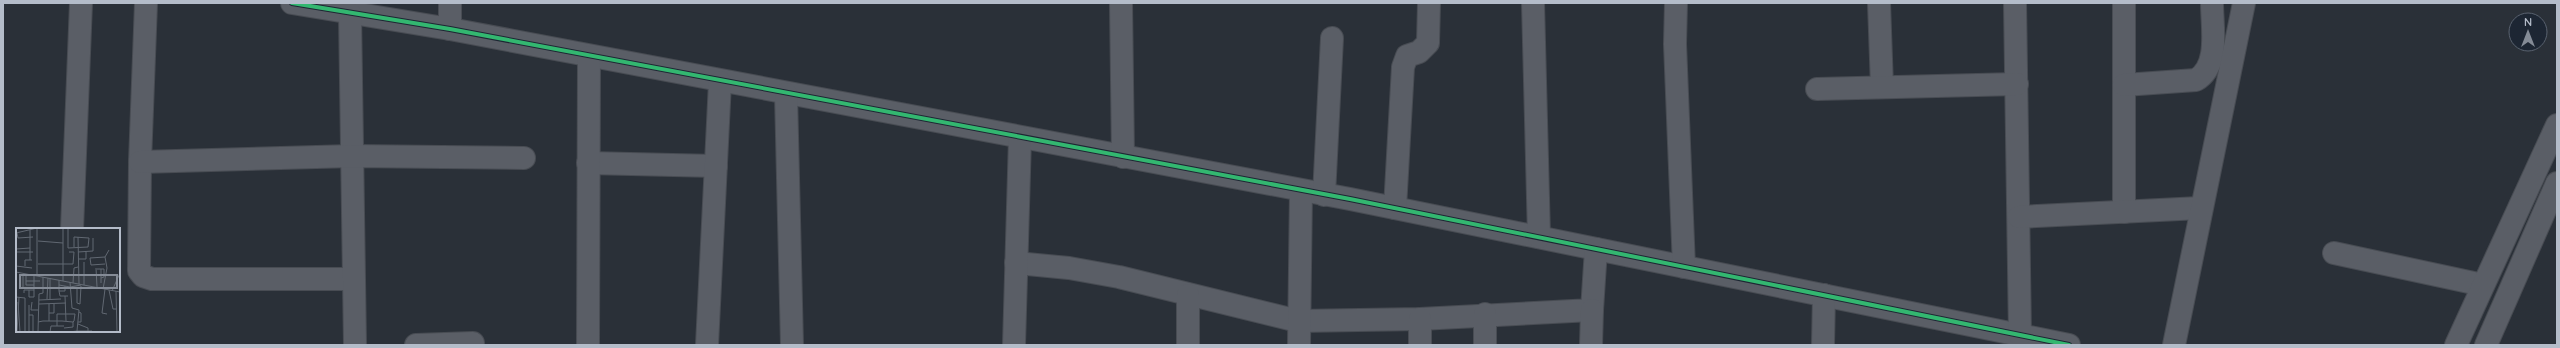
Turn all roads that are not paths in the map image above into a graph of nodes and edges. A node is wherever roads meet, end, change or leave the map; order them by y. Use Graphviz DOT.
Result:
graph roads {
  1 [pos="81,3"];
  2 [pos="146,3"];
  3 [pos="292,3"];
  4 [pos="450,3"];
  5 [pos="1121,3"];
  6 [pos="1429,3"];
  7 [pos="1533,3"];
  8 [pos="1676,3"];
  9 [pos="1879,3"];
  10 [pos="2015,3"];
  11 [pos="2124,3"];
  12 [pos="2212,3"];
  13 [pos="2244,3"];
  14 [pos="350,14"];
  15 [pos="450,29"];
  16 [pos="1332,38"];
  17 [pos="589,57"];
  18 [pos="720,82"];
  19 [pos="2017,84"];
  20 [pos="2124,85"];
  21 [pos="1882,87"];
  22 [pos="1817,89"];
  23 [pos="786,94"];
  24 [pos="2557,126"];
  25 [pos="1020,138"];
  26 [pos="352,156"];
  27 [pos="1123,157"];
  28 [pos="524,158"];
  29 [pos="140,162"];
  30 [pos="588,163"];
  31 [pos="716,166"];
  32 [pos="2557,183"];
  33 [pos="1301,191"];
  34 [pos="1324,194"];
  35 [pos="1395,208"];
  36 [pos="2200,208"];
  37 [pos="2124,212"];
  38 [pos="2019,217"];
  39 [pos="72,228"];
  40 [pos="1539,237"];
  41 [pos="1596,249"];
  42 [pos="2334,253"];
  43 [pos="1016,263"];
  44 [pos="1684,267"];
  45 [pos="353,279"];
  46 [pos="2483,285"];
  47 [pos="1188,295"];
  48 [pos="1824,295"];
  49 [pos="1592,310"];
  50 [pos="1486,314"];
  51 [pos="1420,319"];
  52 [pos="1298,322"];
  53 [pos="2020,335"];
  54 [pos="473,343"];
  55 [pos="355,345"];
  56 [pos="416,345"];
  57 [pos="588,345"];
  58 [pos="707,345"];
  59 [pos="792,345"];
  60 [pos="1014,345"];
  61 [pos="1188,345"];
  62 [pos="1299,345"];
  63 [pos="1420,345"];
  64 [pos="1486,345"];
  65 [pos="1591,345"];
  66 [pos="1823,345"];
  67 [pos="2069,345"];
  68 [pos="2174,345"];
  69 [pos="2456,345"];
  70 [pos="2486,345"];
  1 -- 39 [label="street"];
  2 -- 29 [label="street"];
  3 -- 14 [label="street"];
  4 -- 15 [label="street"];
  5 -- 27 [label="street"];
  6 -- 35 [label="street"];
  7 -- 40 [label="street"];
  8 -- 44 [label="street"];
  9 -- 21 [label="street"];
  10 -- 19 [label="street"];
  11 -- 20 [label="street"];
  12 -- 20 [label="street"];
  13 -- 36 [label="street"];
  14 -- 15 [label="street"];
  14 -- 26 [label="street"];
  15 -- 17 [label="street"];
  16 -- 34 [label="street"];
  17 -- 18 [label="street"];
  17 -- 30 [label="street"];
  18 -- 23 [label="street"];
  18 -- 31 [label="street"];
  19 -- 21 [label="street"];
  19 -- 38 [label="street"];
  20 -- 37 [label="street"];
  21 -- 22 [label="street"];
  23 -- 25 [label="street"];
  23 -- 59 [label="street"];
  24 -- 46 [label="street"];
  25 -- 27 [label="street"];
  25 -- 43 [label="street"];
  26 -- 28 [label="street"];
  26 -- 29 [label="street"];
  26 -- 45 [label="street"];
  27 -- 33 [label="street"];
  29 -- 45 [label="street"];
  30 -- 31 [label="street"];
  30 -- 57 [label="street"];
  31 -- 58 [label="street"];
  32 -- 70 [label="street"];
  33 -- 34 [label="street"];
  33 -- 52 [label="street"];
  34 -- 35 [label="street"];
  35 -- 40 [label="street"];
  36 -- 37 [label="street"];
  36 -- 68 [label="street"];
  37 -- 38 [label="street"];
  38 -- 53 [label="street"];
  40 -- 41 [label="street"];
  41 -- 44 [label="street"];
  41 -- 49 [label="street"];
  42 -- 46 [label="street"];
  43 -- 47 [label="street"];
  43 -- 60 [label="street"];
  44 -- 48 [label="street"];
  45 -- 55 [label="street"];
  46 -- 69 [label="street"];
  47 -- 52 [label="street"];
  47 -- 61 [label="street"];
  48 -- 53 [label="street"];
  48 -- 66 [label="street"];
  49 -- 50 [label="street"];
  49 -- 65 [label="street"];
  50 -- 51 [label="street"];
  50 -- 64 [label="street"];
  51 -- 52 [label="street"];
  51 -- 63 [label="street"];
  52 -- 62 [label="street"];
  53 -- 67 [label="street"];
  54 -- 56 [label="street"];
}
